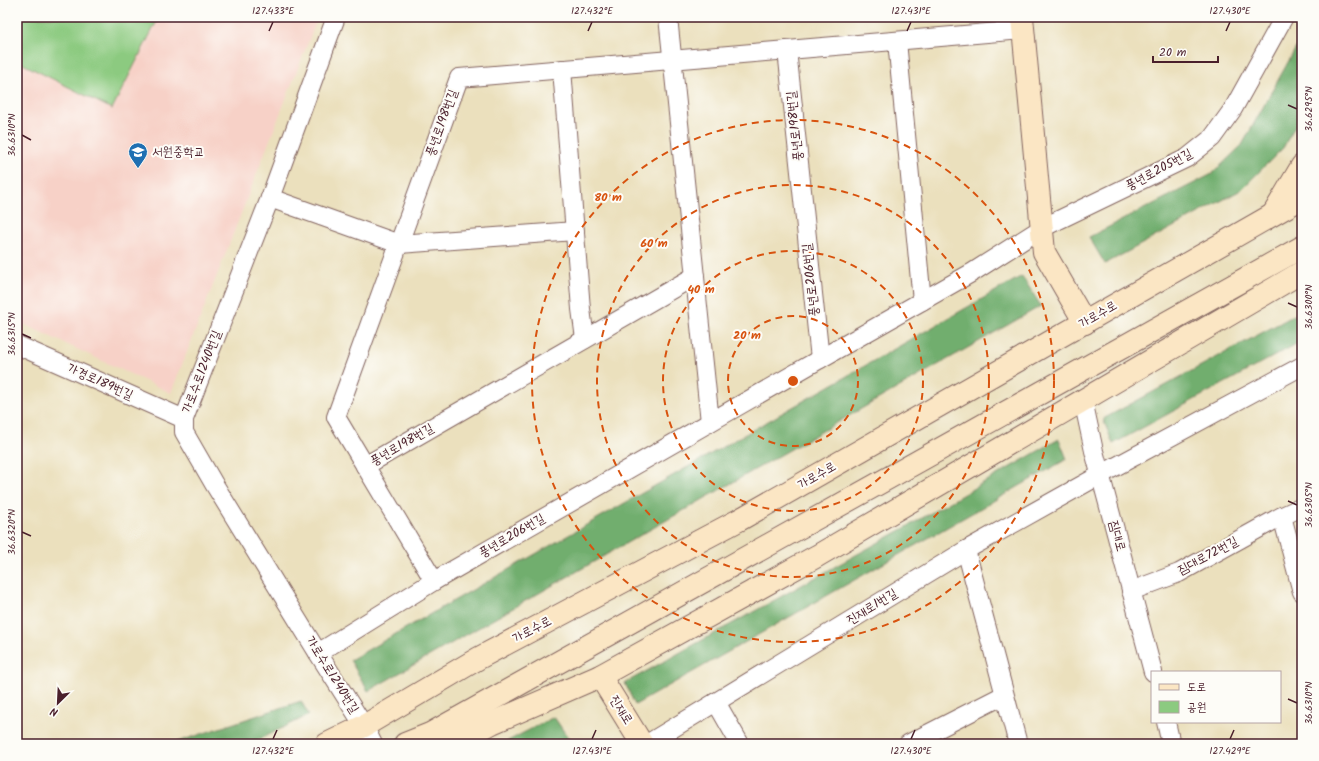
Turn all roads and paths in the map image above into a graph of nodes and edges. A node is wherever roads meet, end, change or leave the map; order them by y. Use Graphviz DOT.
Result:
graph roads {
  1 [pos="336,17"];
  2 [pos="668,17"];
  3 [pos="1284,17"];
  4 [pos="1023,24"];
  5 [pos="897,41"];
  6 [pos="787,50"];
  7 [pos="673,60"];
  8 [pos="562,69"];
  9 [pos="1302,166"];
  10 [pos="270,198"];
  11 [pos="1302,198"];
  12 [pos="803,201"];
  13 [pos="1272,216"];
  14 [pos="1042,228"];
  15 [pos="575,231"];
  16 [pos="399,244"];
  17 [pos="1302,247"];
  18 [pos="695,276"];
  19 [pos="1296,277"];
  20 [pos="922,301"];
  21 [pos="1085,323"];
  22 [pos="585,339"];
  23 [pos="17,345"];
  24 [pos="820,359"];
  25 [pos="1302,366"];
  26 [pos="1083,400"];
  27 [pos="184,419"];
  28 [pos="710,422"];
  29 [pos="365,466"];
  30 [pos="1100,475"];
  31 [pos="1302,507"];
  32 [pos="1282,516"];
  33 [pos="966,550"];
  34 [pos="434,581"];
  35 [pos="1131,591"];
  36 [pos="1302,592"];
  37 [pos="318,653"];
  38 [pos="1152,671"];
  39 [pos="600,676"];
  40 [pos="1004,695"];
  41 [pos="716,702"];
  42 [pos="492,723"];
  43 [pos="1166,723"];
  44 [pos="430,734"];
  45 [pos="369,735"];
  46 [pos="327,744"];
  47 [pos="405,744"];
  48 [pos="453,744"];
  49 [pos="642,744"];
  50 [pos="647,744"];
  51 [pos="740,744"];
  52 [pos="908,744"];
  53 [pos="1018,744"];
  54 [pos="1172,744"];
  1 -- 10 [label="street, 가로수로1240번길"];
  2 -- 7 [label="street"];
  3 -- 14 [label="street, 풍년로205번길"];
  4 -- 5 [label="street, 풍년로198번길"];
  4 -- 14 [label="main road"];
  5 -- 6 [label="street, 풍년로198번길"];
  5 -- 20 [label="street"];
  6 -- 7 [label="street, 풍년로198번길"];
  6 -- 12 [label="street, 풍년로198번길"];
  7 -- 8 [label="street, 풍년로198번길"];
  7 -- 18 [label="street"];
  8 -- 15 [label="street"];
  8 -- 16 [label="street, 풍년로198번길"];
  9 -- 13 [label="main road"];
  10 -- 16 [label="street"];
  10 -- 27 [label="street, 가로수로1240번길"];
  11 -- 13 [label="main road, 가로수로"];
  12 -- 24 [label="street, 풍년로206번길"];
  13 -- 21 [label="main road, 가로수로"];
  14 -- 20 [label="street, 풍년로206번길"];
  14 -- 21 [label="main road"];
  15 -- 16 [label="street"];
  15 -- 22 [label="street"];
  16 -- 29 [label="street, 풍년로198번길"];
  17 -- 44 [label="main road"];
  18 -- 22 [label="street, 풍년로198번길"];
  18 -- 28 [label="street"];
  19 -- 26 [label="main road"];
  20 -- 24 [label="street, 풍년로206번길"];
  21 -- 45 [label="main road, 가로수로"];
  22 -- 29 [label="street, 풍년로198번길"];
  23 -- 27 [label="street, 가경로189번길"];
  24 -- 28 [label="street, 풍년로206번길"];
  25 -- 30 [label="street, 진재로1번길"];
  26 -- 30 [label="street, 짐대로"];
  26 -- 39 [label="main road"];
  27 -- 37 [label="street, 가로수로1240번길"];
  28 -- 34 [label="street, 풍년로206번길"];
  29 -- 34 [label="street, 풍년로198번길"];
  30 -- 33 [label="street, 진재로1번길"];
  30 -- 35 [label="street, 짐대로"];
  31 -- 32 [label="street, 짐대로72번길"];
  32 -- 35 [label="street, 짐대로72번길"];
  32 -- 36 [label="street"];
  33 -- 40 [label="street"];
  33 -- 41 [label="street, 진재로1번길"];
  34 -- 37 [label="street, 풍년로206번길"];
  35 -- 38 [label="street, 짐대로"];
  37 -- 45 [label="street, 가로수로1240번길"];
  39 -- 42 [label="main road"];
  39 -- 49 [label="main road, 진재로"];
  40 -- 52 [label="street"];
  40 -- 53 [label="street"];
  41 -- 50 [label="street, 진재로1번길"];
  41 -- 51 [label="street"];
  42 -- 44 [label="main road"];
  42 -- 48 [label="main road"];
  43 -- 54 [label="street"];
  44 -- 47 [label="main road"];
  45 -- 46 [label="main road, 가로수로"];
}
